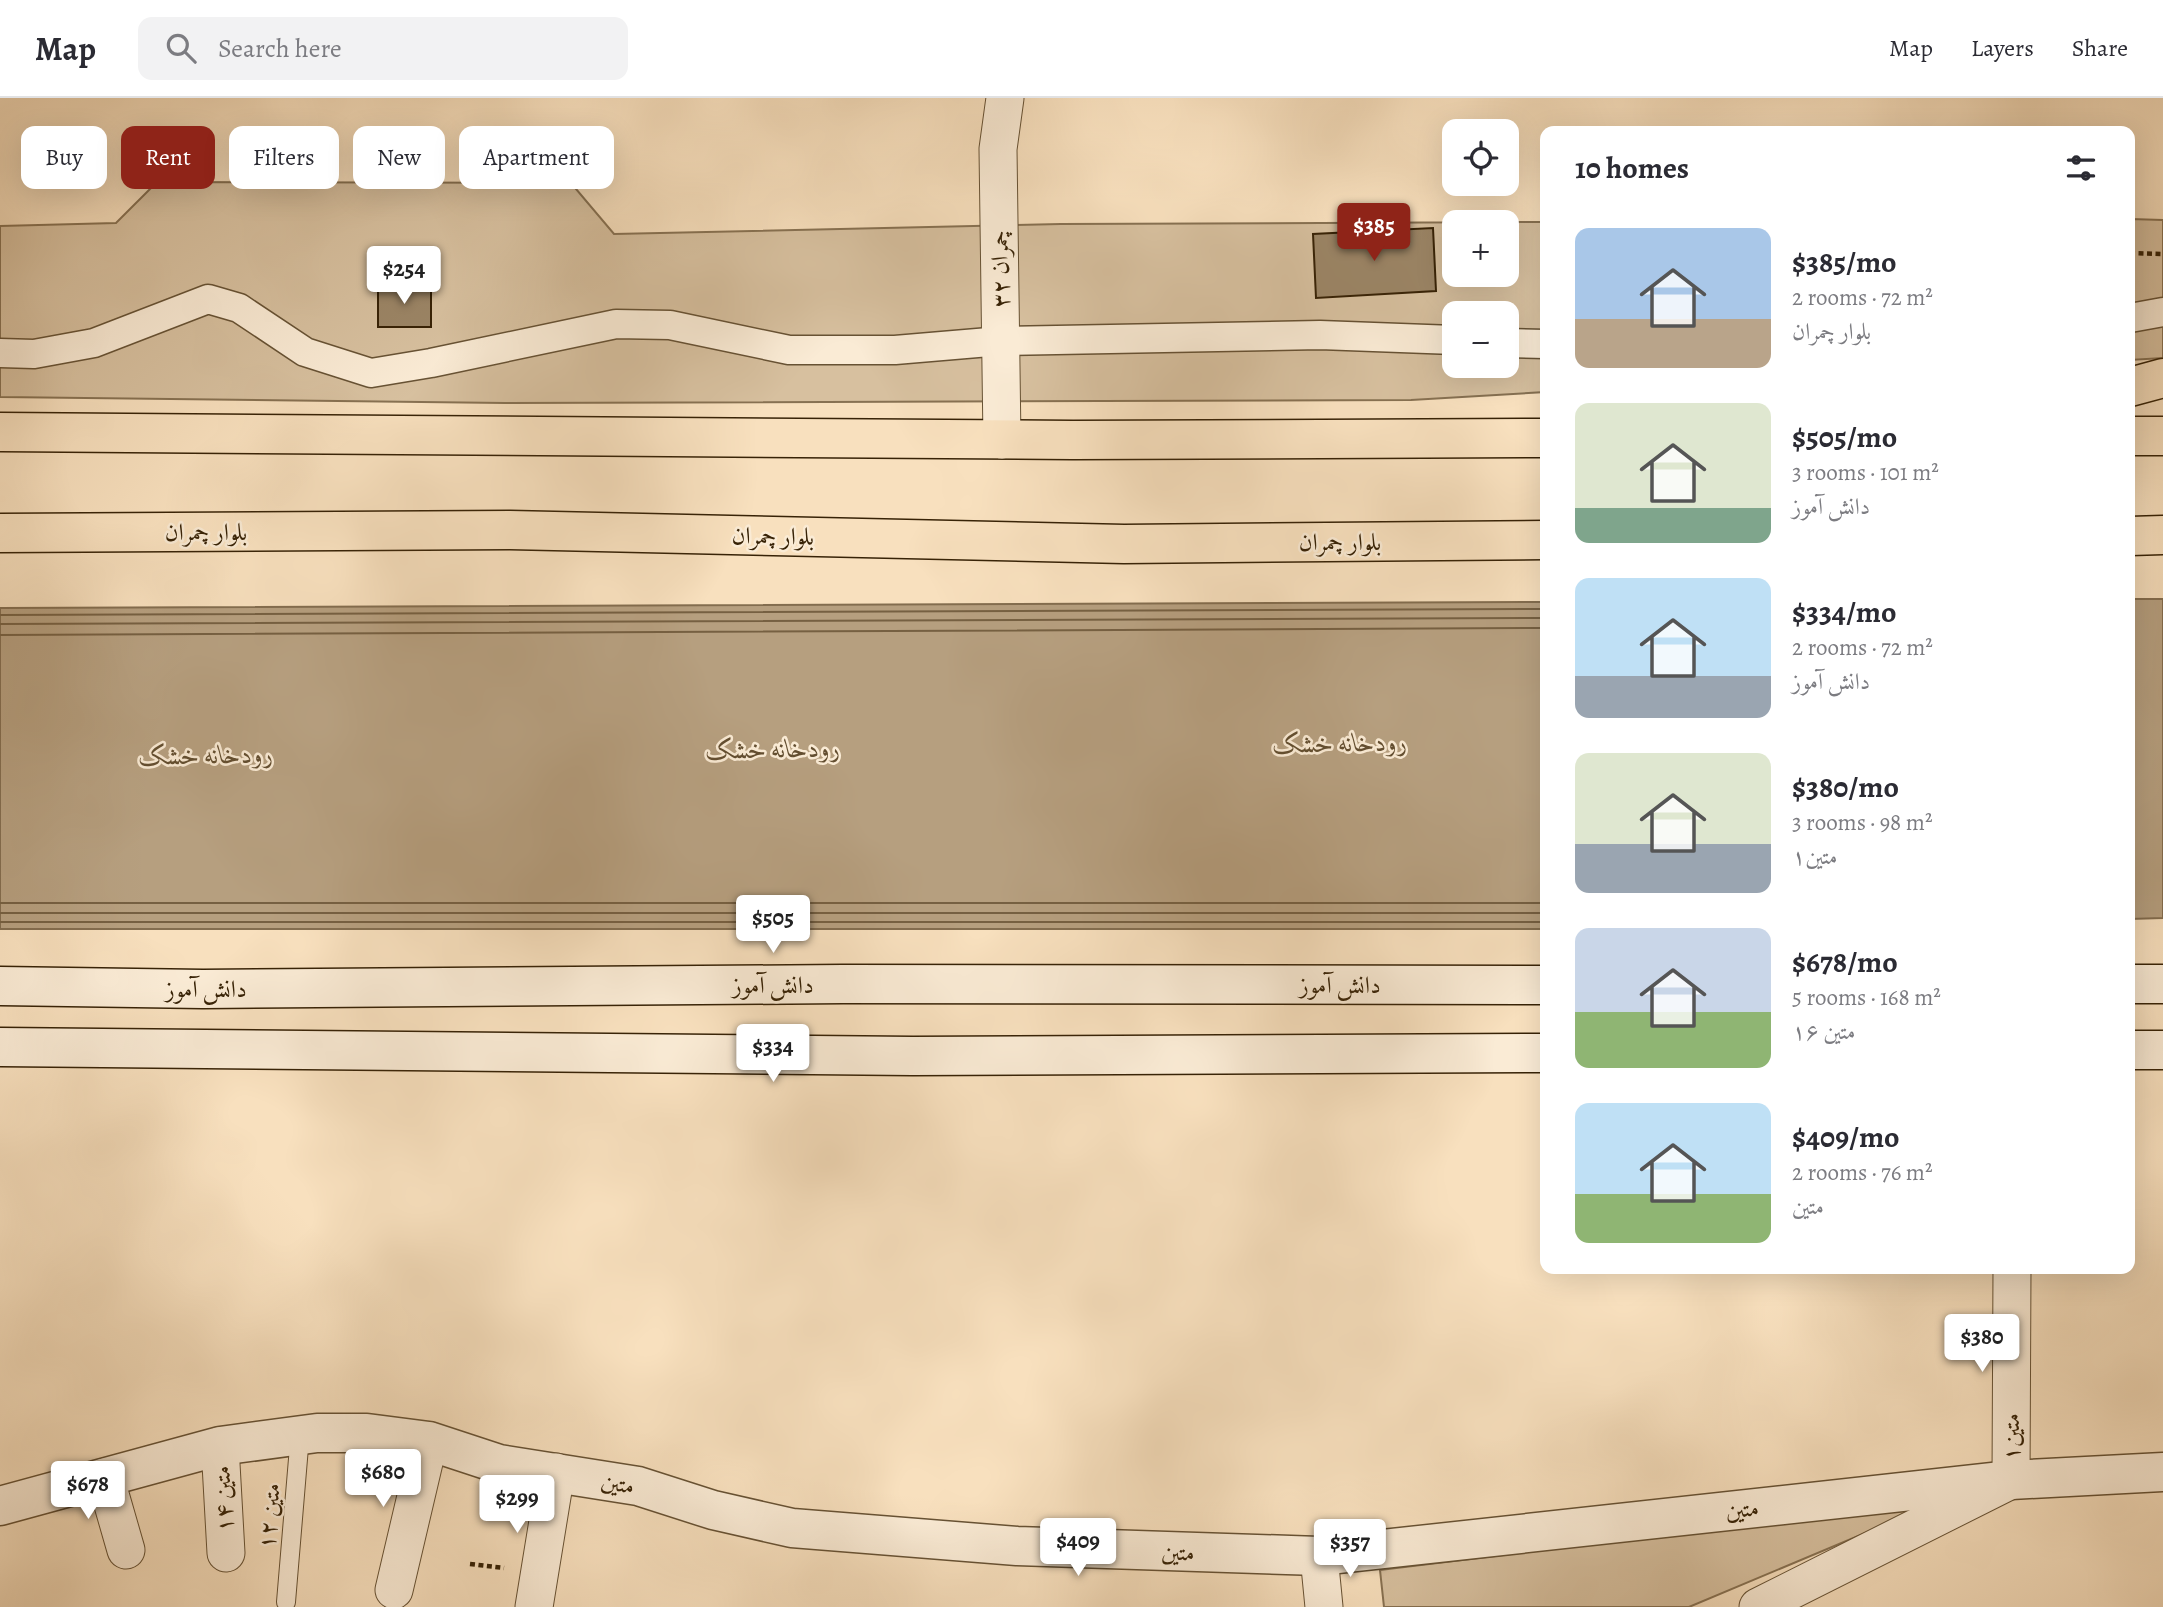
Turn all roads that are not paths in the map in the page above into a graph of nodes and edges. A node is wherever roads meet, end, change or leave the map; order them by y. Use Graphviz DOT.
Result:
graph roads {
  1 [pos="1005,98"];
  2 [pos="2163,312"];
  3 [pos="2135,317"];
  4 [pos="1442,340"];
  5 [pos="1001,341"];
  6 [pos="1519,343"];
  7 [pos="1540,344"];
  8 [pos="0,353"];
  9 [pos="2163,378"];
  10 [pos="2135,386"];
  11 [pos="0,432"];
  12 [pos="2135,436"];
  13 [pos="2163,436"];
  14 [pos="1540,438"];
  15 [pos="1002,440"];
  16 [pos="0,533"];
  17 [pos="2163,535"];
  18 [pos="2135,536"];
  19 [pos="1540,540"];
  20 [pos="2135,984"];
  21 [pos="2163,984"];
  22 [pos="1540,985"];
  23 [pos="0,986"];
  24 [pos="0,1047"];
  25 [pos="2135,1050"];
  26 [pos="2163,1050"];
  27 [pos="1540,1053"];
  28 [pos="2012,1274"];
  29 [pos="300,1435"];
  30 [pos="429,1441"];
  31 [pos="220,1446"];
  32 [pos="556,1472"];
  33 [pos="2163,1472"];
  34 [pos="106,1477"];
  35 [pos="2011,1480"];
  36 [pos="0,1506"];
  37 [pos="127,1550"];
  38 [pos="226,1553"];
  39 [pos="1319,1556"];
  40 [pos="394,1590"];
  41 [pos="286,1602"];
  42 [pos="534,1607"];
  43 [pos="1324,1607"];
  44 [pos="1758,1607"];
  1 -- 5 [label="street, ۳۲ چمران"];
  2 -- 3 [label="street"];
  4 -- 5 [label="street"];
  5 -- 8 [label="street"];
  5 -- 15 [label="street, ۳۲ چمران"];
  6 -- 7 [label="street"];
  9 -- 10 [label="main road"];
  11 -- 15 [label="main road"];
  12 -- 13 [label="main road"];
  14 -- 15 [label="main road"];
  16 -- 19 [label="main road, بلوار چمران"];
  17 -- 18 [label="main road"];
  20 -- 21 [label="main road"];
  22 -- 23 [label="main road, دانش آموز"];
  24 -- 27 [label="main road"];
  25 -- 26 [label="main road"];
  28 -- 35 [label="street, متین۱"];
  29 -- 30 [label="main road, متین"];
  29 -- 31 [label="main road, متین"];
  29 -- 41 [label="lane, ۱۲ متین"];
  30 -- 32 [label="main road, متین"];
  30 -- 40 [label="street"];
  31 -- 34 [label="main road, متین"];
  31 -- 38 [label="street, ۱۴ متین"];
  32 -- 39 [label="main road, متین"];
  32 -- 42 [label="street"];
  33 -- 35 [label="main road, متین"];
  34 -- 36 [label="main road, متین"];
  34 -- 37 [label="street"];
  35 -- 39 [label="main road, متین"];
  35 -- 44 [label="street"];
  39 -- 43 [label="street"];
}
